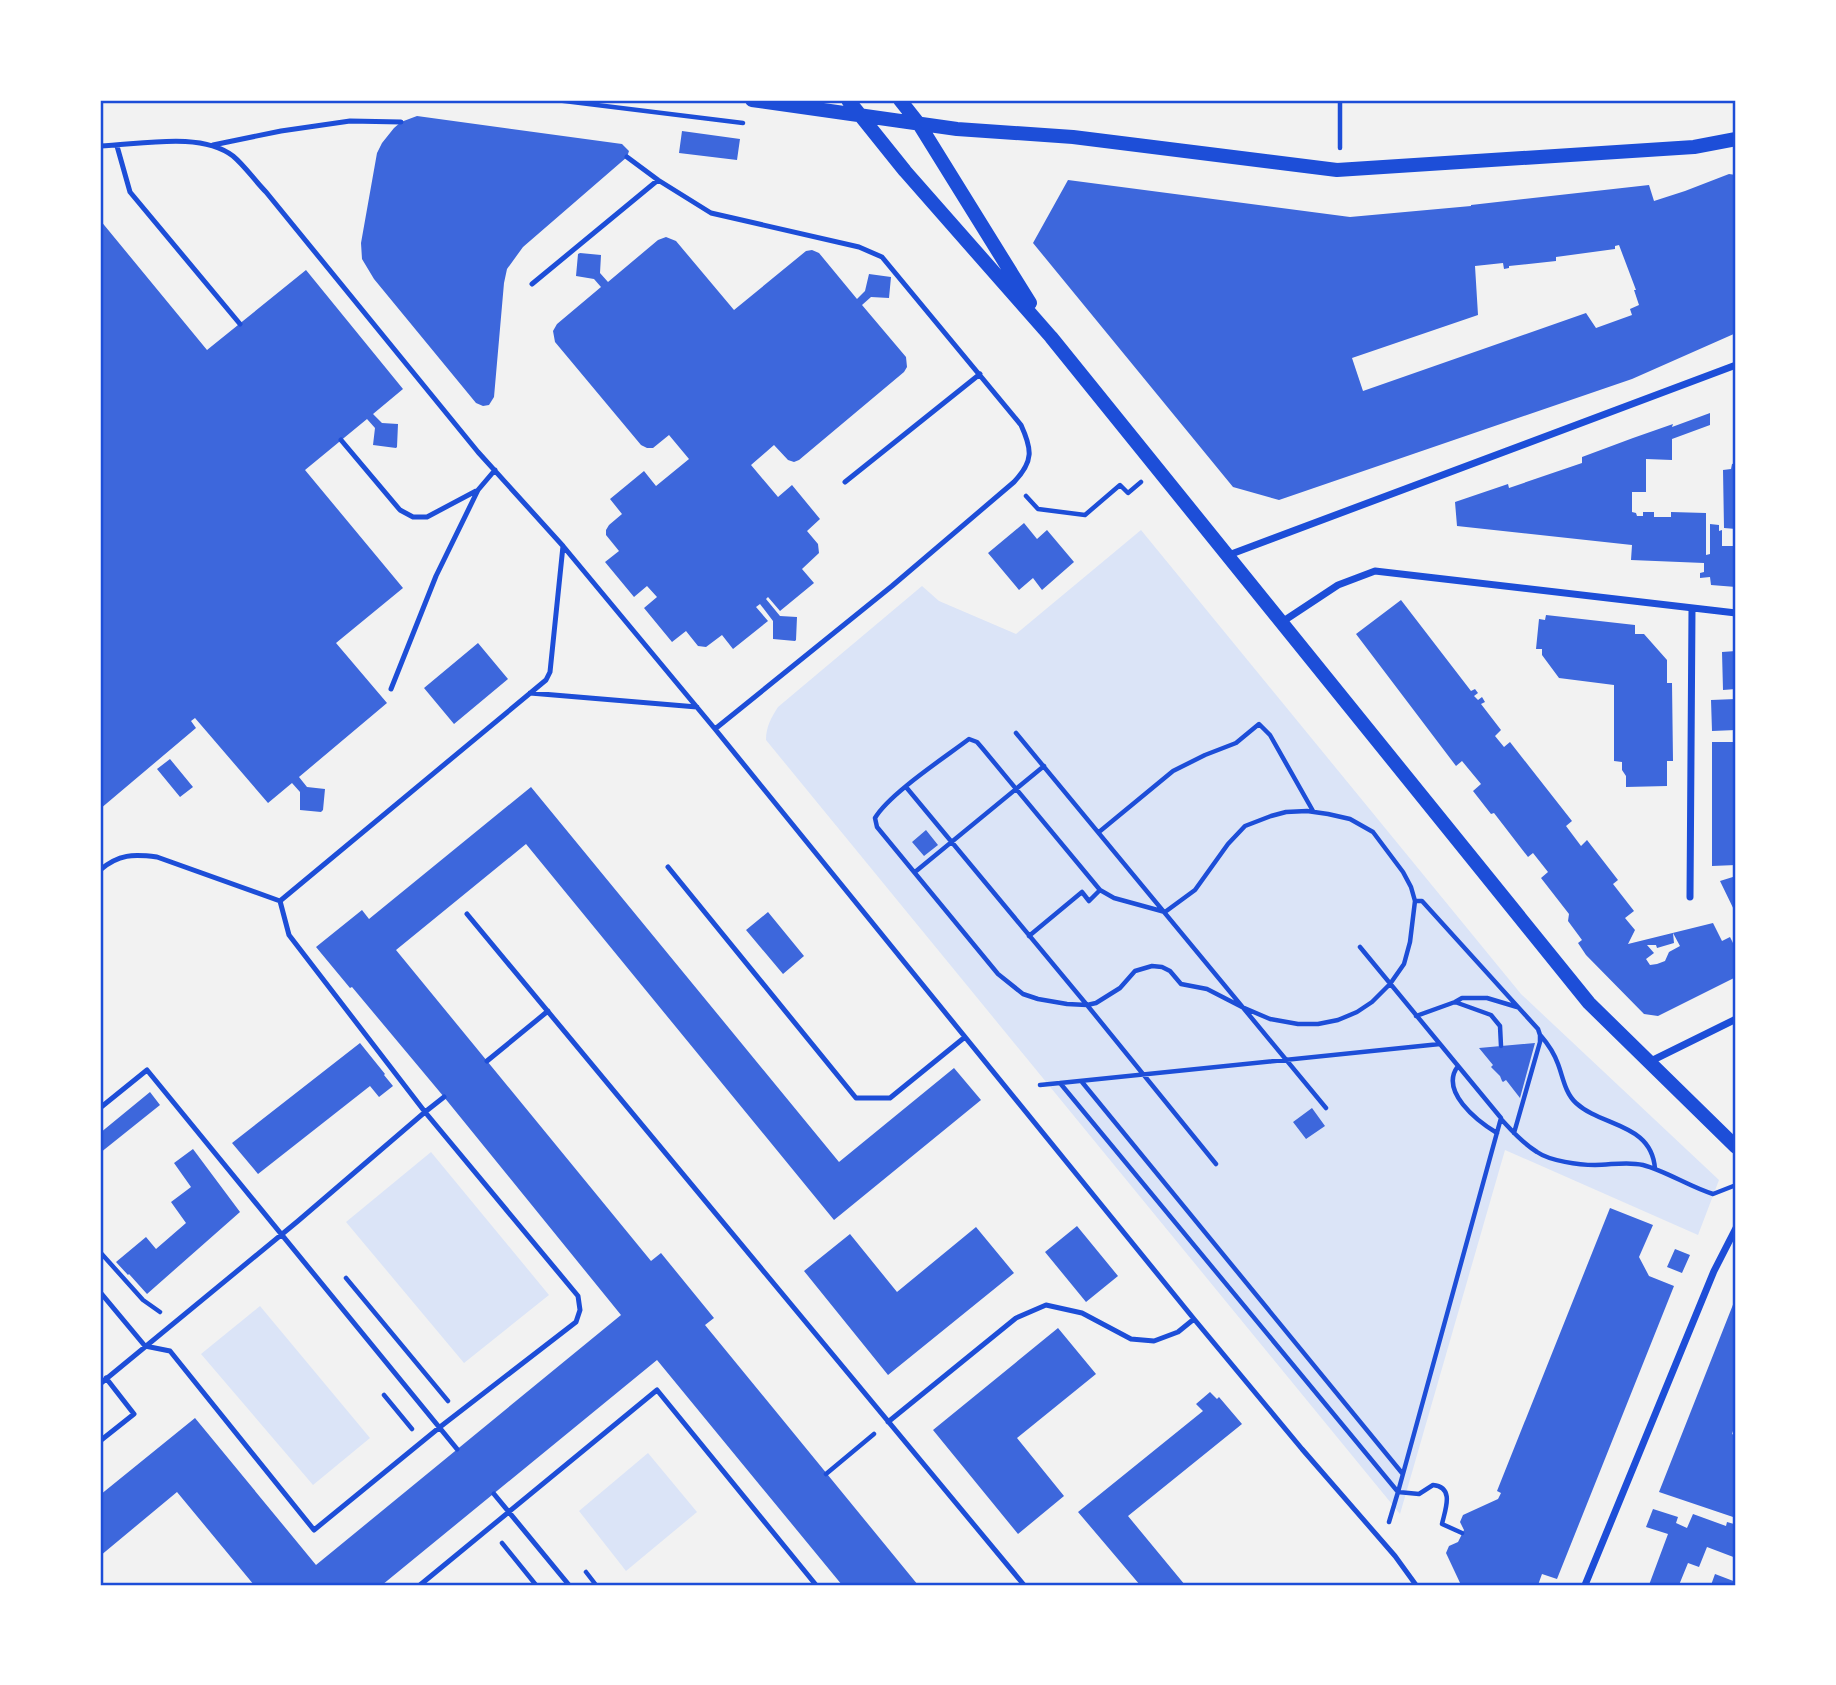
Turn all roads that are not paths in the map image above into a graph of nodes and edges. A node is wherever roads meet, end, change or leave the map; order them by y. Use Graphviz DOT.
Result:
graph roads {
  1 [pos="752,100"];
  2 [pos="848,100"];
  3 [pos="900,100"];
  4 [pos="860,116"];
  5 [pos="401,122"];
  6 [pos="919,124"];
  7 [pos="1736,139"];
  8 [pos="100,146"];
  9 [pos="117,146"];
  10 [pos="211,146"];
  11 [pos="627,157"];
  12 [pos="658,180"];
  13 [pos="532,284"];
  14 [pos="240,324"];
  15 [pos="1051,337"];
  16 [pos="1736,365"];
  17 [pos="979,374"];
  18 [pos="341,440"];
  19 [pos="495,470"];
  20 [pos="845,482"];
  21 [pos="478,490"];
  22 [pos="563,546"];
  23 [pos="1226,556"];
  24 [pos="1692,609"];
  25 [pos="1736,613"];
  26 [pos="1282,622"];
  27 [pos="391,690"];
  28 [pos="530,693"];
  29 [pos="697,707"];
  30 [pos="715,729"];
  31 [pos="667,867"];
  32 [pos="100,870"];
  33 [pos="1690,897"];
  34 [pos="280,901"];
  35 [pos="467,914"];
  36 [pos="548,1011"];
  37 [pos="1736,1019"];
  38 [pos="965,1037"];
  39 [pos="487,1061"];
  40 [pos="1649,1062"];
  41 [pos="444,1097"];
  42 [pos="100,1108"];
  43 [pos="425,1112"];
  44 [pos="1736,1147"];
  45 [pos="1736,1228"];
  46 [pos="281,1235"];
  47 [pos="100,1292"];
  48 [pos="1194,1319"];
  49 [pos="145,1346"];
  50 [pos="106,1378"];
  51 [pos="100,1384"];
  52 [pos="888,1422"];
  53 [pos="440,1427"];
  54 [pos="100,1441"];
  55 [pos="457,1449"];
  56 [pos="494,1494"];
  57 [pos="509,1512"];
  58 [pos="1408,1574"];
  59 [pos="420,1585"];
  60 [pos="569,1585"];
  61 [pos="816,1585"];
  62 [pos="1024,1585"];
  63 [pos="1410,1585"];
  64 [pos="1416,1585"];
  65 [pos="1585,1585"];
  1 -- 4 [label="main road"];
  2 -- 4 [label="main road"];
  3 -- 6 [label="main road"];
  4 -- 6 [label="main road"];
  4 -- 15 [label="main road"];
  5 -- 10 [label="lane"];
  6 -- 7 [label="main road"];
  6 -- 15 [label="main road"];
  8 -- 9 [label="lane"];
  9 -- 10 [label="lane"];
  9 -- 14 [label="lane"];
  10 -- 19 [label="lane"];
  11 -- 12 [label="lane"];
  12 -- 13 [label="lane"];
  12 -- 17 [label="lane"];
  15 -- 23 [label="main road"];
  16 -- 23 [label="street"];
  17 -- 20 [label="lane"];
  17 -- 30 [label="lane"];
  18 -- 21 [label="lane"];
  19 -- 21 [label="lane"];
  19 -- 22 [label="lane"];
  21 -- 27 [label="lane"];
  22 -- 28 [label="lane"];
  22 -- 29 [label="lane"];
  23 -- 26 [label="main road"];
  24 -- 25 [label="street"];
  24 -- 26 [label="street"];
  24 -- 33 [label="street"];
  26 -- 40 [label="main road"];
  28 -- 29 [label="lane"];
  28 -- 34 [label="lane"];
  29 -- 30 [label="lane"];
  30 -- 38 [label="lane"];
  31 -- 38 [label="lane"];
  32 -- 34 [label="lane"];
  34 -- 43 [label="lane"];
  35 -- 36 [label="lane"];
  36 -- 39 [label="lane"];
  36 -- 52 [label="lane"];
  37 -- 40 [label="street"];
  38 -- 48 [label="lane"];
  40 -- 44 [label="main road"];
  41 -- 43 [label="lane"];
  42 -- 46 [label="lane"];
  43 -- 46 [label="lane"];
  43 -- 53 [label="lane"];
  45 -- 65 [label="street"];
  46 -- 49 [label="lane"];
  46 -- 53 [label="lane"];
  47 -- 49 [label="lane"];
  48 -- 52 [label="lane"];
  48 -- 58 [label="lane"];
  49 -- 50 [label="lane"];
  49 -- 53 [label="lane"];
  50 -- 51 [label="lane"];
  50 -- 54 [label="lane"];
  52 -- 62 [label="lane"];
  53 -- 55 [label="lane"];
  56 -- 57 [label="lane"];
  57 -- 59 [label="lane"];
  57 -- 60 [label="lane"];
  57 -- 61 [label="lane"];
  58 -- 63 [label="lane"];
  58 -- 64 [label="lane"];
}
